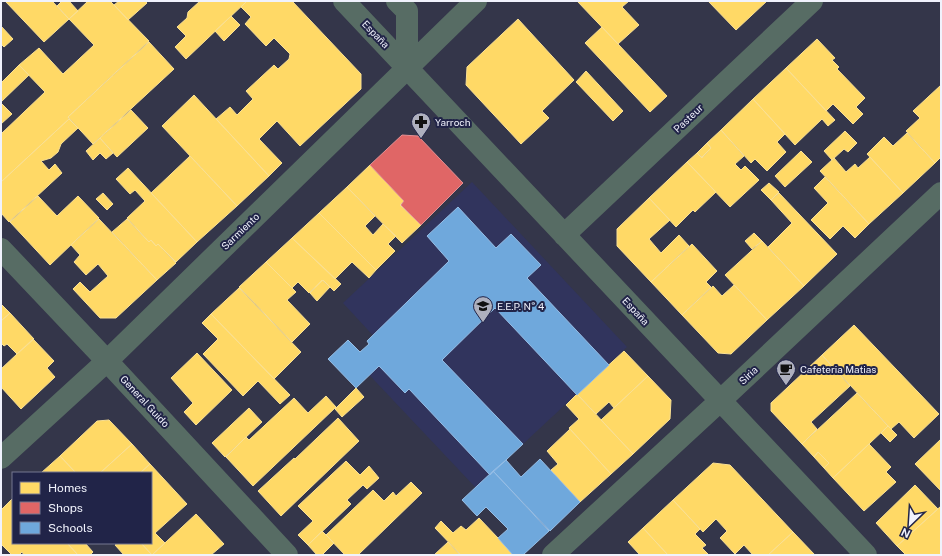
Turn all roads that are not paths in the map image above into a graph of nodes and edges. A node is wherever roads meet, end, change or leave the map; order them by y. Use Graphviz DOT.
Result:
graph roads {
  1 [pos="344,1"];
  2 [pos="476,1"];
  3 [pos="812,1"];
  4 [pos="407,4"];
  5 [pos="407,67"];
  6 [pos="941,192"];
  7 [pos="564,235"];
  8 [pos="1,249"];
  9 [pos="107,361"];
  10 [pos="721,400"];
  11 [pos="1,458"];
  12 [pos="286,555"];
  13 [pos="553,555"];
  14 [pos="866,555"];
  1 -- 5 [label="street, España"];
  2 -- 5 [label="street, Sarmiento"];
  3 -- 7 [label="street, Pasteur"];
  4 -- 5 [label="street, España"];
  5 -- 7 [label="street, España"];
  5 -- 9 [label="street, Sarmiento"];
  6 -- 10 [label="street, Siria"];
  7 -- 10 [label="street, España"];
  8 -- 9 [label="street, General Guido"];
  9 -- 11 [label="street, Sarmiento"];
  9 -- 12 [label="street, General Guido"];
  10 -- 13 [label="street, Siria"];
  10 -- 14 [label="street, España"];
}
